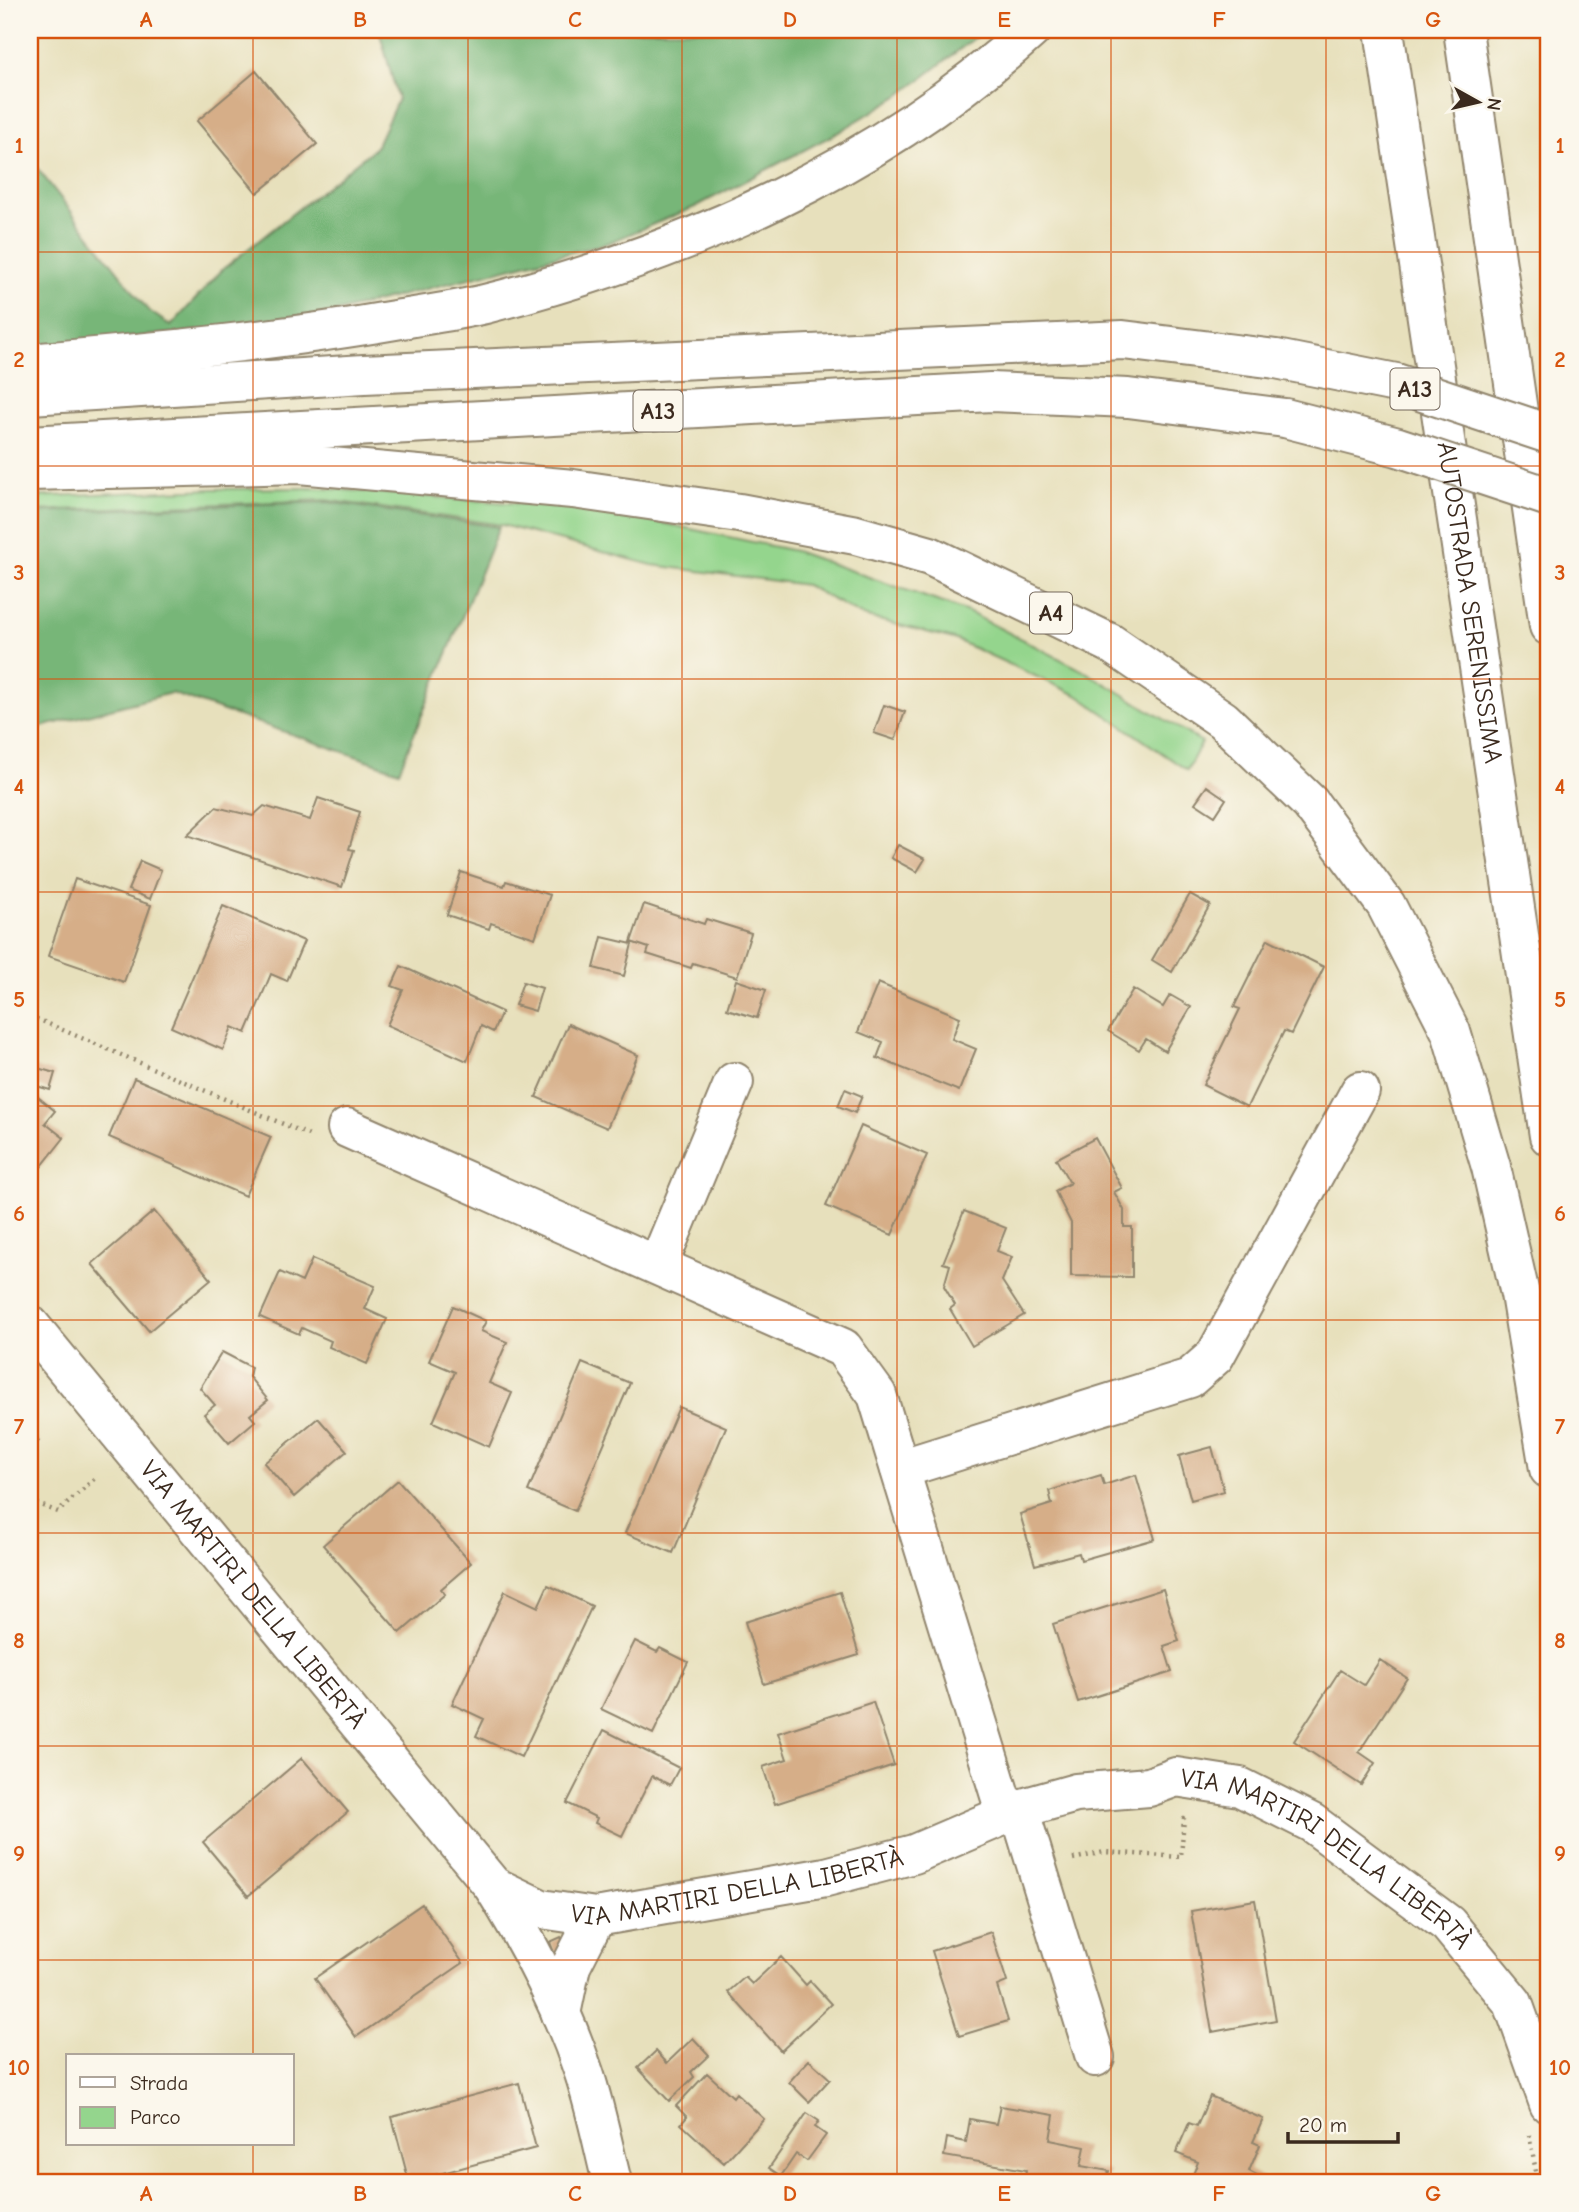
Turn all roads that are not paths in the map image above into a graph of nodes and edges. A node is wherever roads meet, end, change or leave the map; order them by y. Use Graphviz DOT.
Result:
graph roads {
  1 [pos="1031,30"];
  2 [pos="1384,30"];
  3 [pos="1463,30"];
  4 [pos="30,363"];
  5 [pos="30,395"];
  6 [pos="1549,434"];
  7 [pos="30,445"];
  8 [pos="30,471"];
  9 [pos="1549,497"];
  10 [pos="1549,626"];
  11 [pos="734,1082"];
  12 [pos="1360,1091"];
  13 [pos="347,1128"];
  14 [pos="1549,1136"];
  15 [pos="658,1265"];
  16 [pos="30,1325"];
  17 [pos="900,1469"];
  18 [pos="1549,1469"];
  19 [pos="1013,1812"];
  20 [pos="493,1886"];
  21 [pos="596,1917"];
  22 [pos="561,2014"];
  23 [pos="1095,2057"];
  24 [pos="1539,2119"];
  25 [pos="612,2182"];
  1 -- 4 [label="main road"];
  2 -- 14 [label="main road, AUTOSTRADA SERENISSIMA"];
  3 -- 10 [label="main road"];
  5 -- 6 [label="main road, A13, bridge"];
  7 -- 9 [label="main road, A13, bridge"];
  8 -- 18 [label="main road, A4"];
  11 -- 15 [label="main road"];
  12 -- 17 [label="main road"];
  13 -- 15 [label="main road"];
  15 -- 17 [label="main road"];
  16 -- 20 [label="main road, VIA MARTIRI DELLA LIBERTÀ"];
  17 -- 19 [label="main road"];
  19 -- 21 [label="main road, VIA MARTIRI DELLA LIBERTÀ"];
  19 -- 23 [label="main road"];
  19 -- 24 [label="main road, VIA MARTIRI DELLA LIBERTÀ"];
  20 -- 21 [label="main road, VIA MARTIRI DELLA LIBERTÀ"];
  20 -- 22 [label="main road"];
  21 -- 22 [label="main road"];
  22 -- 25 [label="main road"];
}
